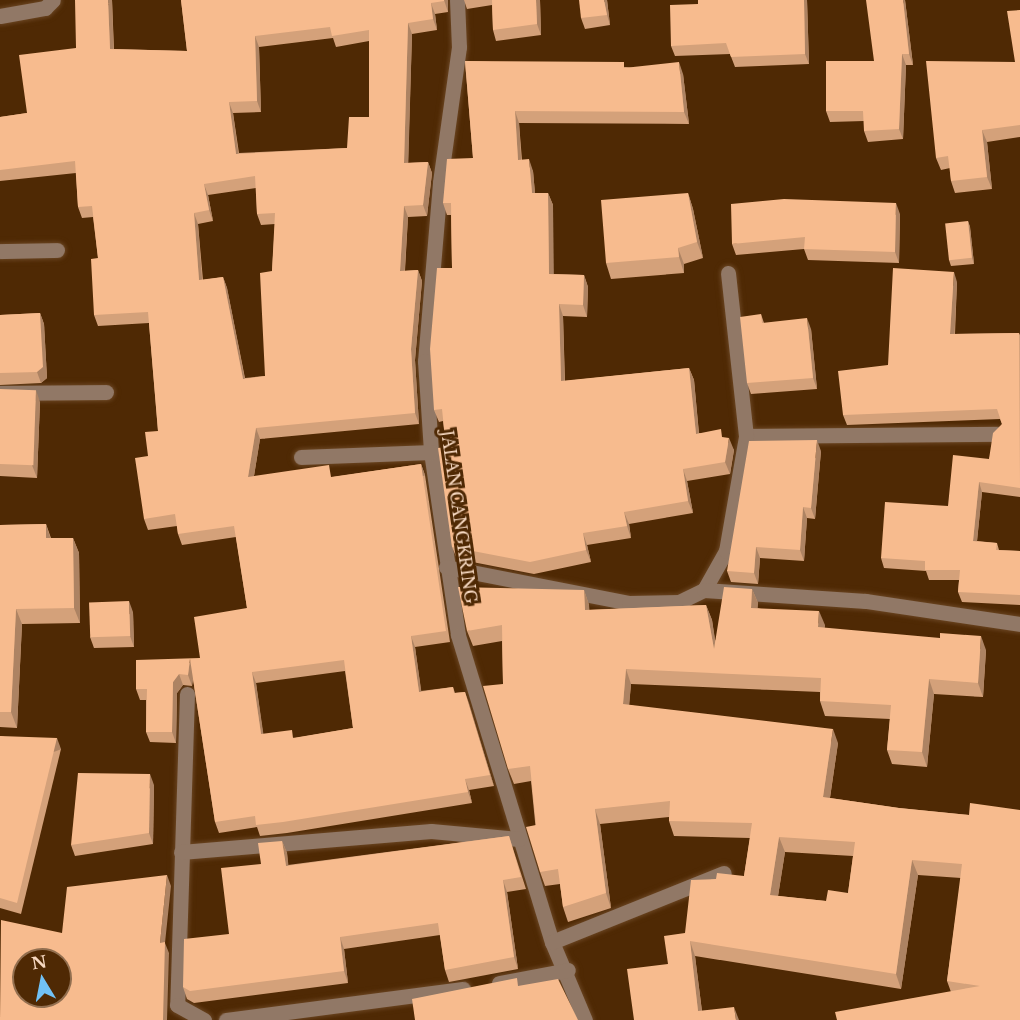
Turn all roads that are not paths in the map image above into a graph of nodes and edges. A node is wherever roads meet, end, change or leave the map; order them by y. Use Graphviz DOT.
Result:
graph roads {
  1 [pos="53,0"];
  2 [pos="457,0"];
  3 [pos="0,16"];
  4 [pos="57,250"];
  5 [pos="0,251"];
  6 [pos="728,273"];
  7 [pos="106,392"];
  8 [pos="0,393"];
  9 [pos="996,434"];
  10 [pos="746,436"];
  11 [pos="431,452"];
  12 [pos="301,457"];
  13 [pos="446,567"];
  14 [pos="704,590"];
  15 [pos="1020,624"];
  16 [pos="187,694"];
  17 [pos="519,839"];
  18 [pos="181,852"];
  19 [pos="724,873"];
  20 [pos="552,942"];
  21 [pos="568,970"];
  22 [pos="204,1020"];
  23 [pos="226,1020"];
  24 [pos="585,1020"];
  1 -- 3 [label="street"];
  2 -- 11 [label="street, JALAN CANGKRING"];
  4 -- 5 [label="street"];
  6 -- 10 [label="street"];
  7 -- 8 [label="street"];
  9 -- 10 [label="street"];
  10 -- 14 [label="street"];
  11 -- 12 [label="street"];
  11 -- 13 [label="street, JALAN CANGKRING"];
  13 -- 14 [label="street"];
  13 -- 17 [label="street, JALAN CANGKRING"];
  14 -- 15 [label="street"];
  16 -- 18 [label="street"];
  17 -- 18 [label="street"];
  17 -- 20 [label="street, JALAN CANGKRING"];
  18 -- 22 [label="street"];
  19 -- 20 [label="street"];
  20 -- 21 [label="street, JALAN CANGKRING"];
  21 -- 23 [label="street"];
  21 -- 24 [label="street, JALAN CANGKRING"];
}
